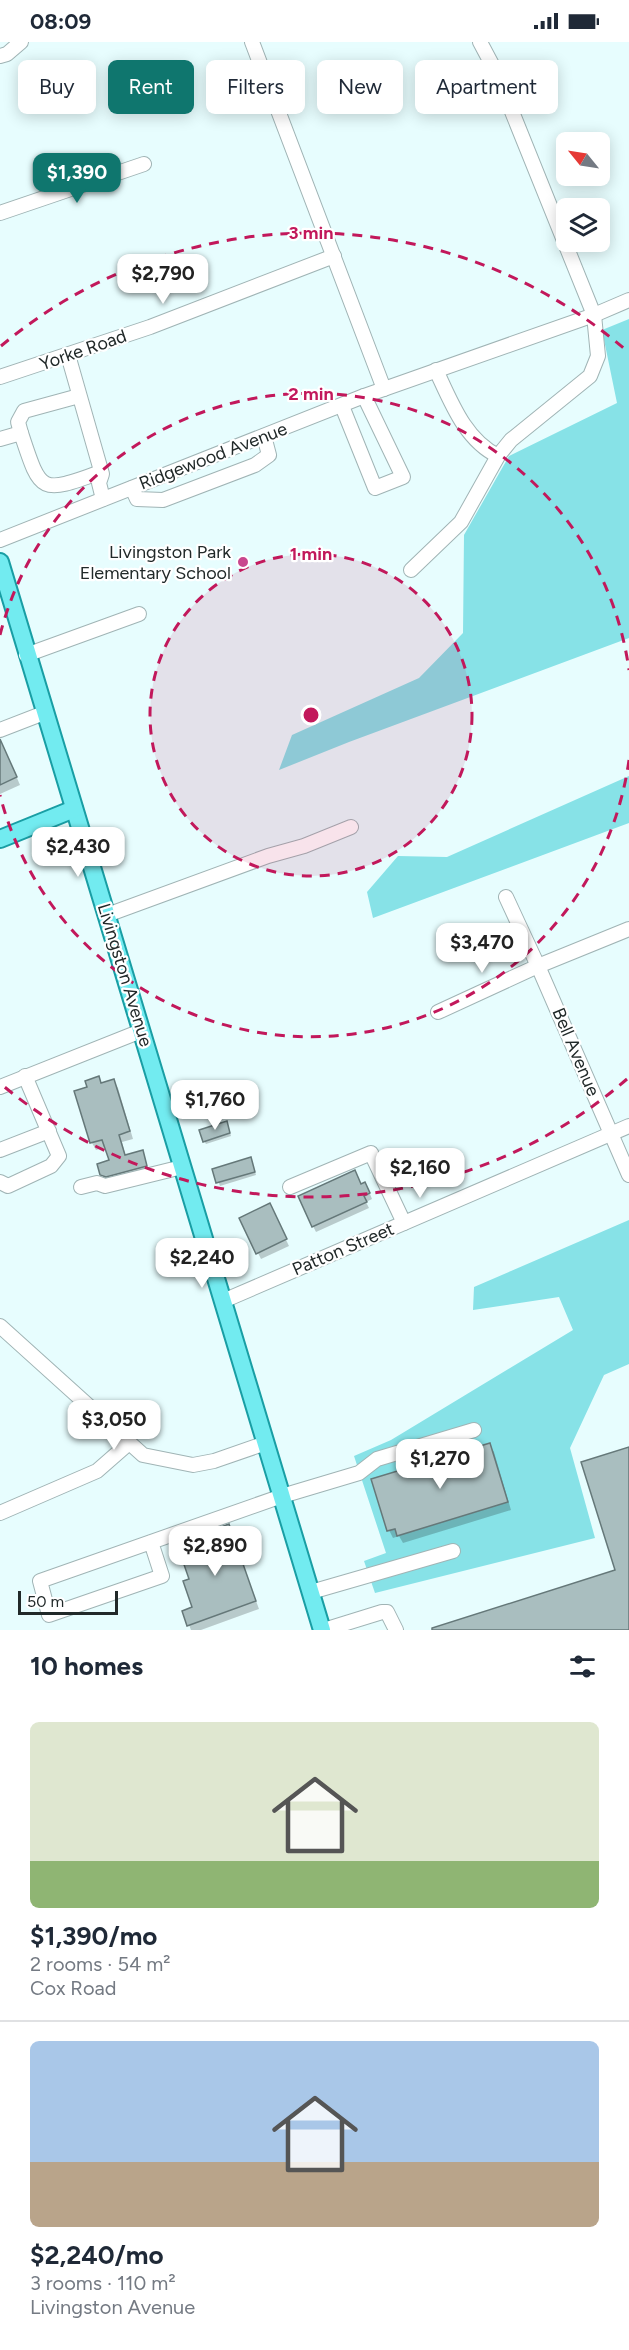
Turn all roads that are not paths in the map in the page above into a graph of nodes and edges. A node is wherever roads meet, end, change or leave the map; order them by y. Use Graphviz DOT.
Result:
graph roads {
  1 [pos="21,42"];
  2 [pos="252,42"];
  3 [pos="480,42"];
  4 [pos="0,56"];
  5 [pos="144,164"];
  6 [pos="0,213"];
  7 [pos="334,256"];
  8 [pos="629,300"];
  9 [pos="594,315"];
  10 [pos="68,355"];
  11 [pos="436,370"];
  12 [pos="0,377"];
  13 [pos="384,389"];
  14 [pos="79,396"];
  15 [pos="364,396"];
  16 [pos="342,406"];
  17 [pos="21,433"];
  18 [pos="264,436"];
  19 [pos="0,440"];
  20 [pos="498,456"];
  21 [pos="101,473"];
  22 [pos="132,488"];
  23 [pos="109,497"];
  24 [pos="0,540"];
  25 [pos="0,562"];
  26 [pos="411,570"];
  27 [pos="139,614"];
  28 [pos="26,655"];
  29 [pos="44,713"];
  30 [pos="0,730"];
  31 [pos="74,809"];
  32 [pos="351,827"];
  33 [pos="0,839"];
  34 [pos="506,897"];
  35 [pos="107,915"];
  36 [pos="629,928"];
  37 [pos="538,966"];
  38 [pos="438,1011"];
  39 [pos="141,1031"];
  40 [pos="25,1076"];
  41 [pos="0,1087"];
  42 [pos="629,1126"];
  43 [pos="49,1131"];
  44 [pos="611,1134"];
  45 [pos="0,1150"];
  46 [pos="182,1167"];
  47 [pos="629,1174"];
  48 [pos="0,1182"];
  49 [pos="81,1187"];
  50 [pos="290,1187"];
  51 [pos="404,1223"];
  52 [pos="224,1301"];
  53 [pos="0,1326"];
  54 [pos="474,1430"];
  55 [pos="129,1443"];
  56 [pos="266,1443"];
  57 [pos="282,1496"];
  58 [pos="0,1513"];
  59 [pos="151,1542"];
  60 [pos="453,1551"];
  61 [pos="310,1592"];
  62 [pos="323,1630"];
  63 [pos="396,1630"];
  1 -- 4 [label="street"];
  2 -- 7 [label="street"];
  3 -- 9 [label="street"];
  5 -- 6 [label="street"];
  7 -- 10 [label="street, Yorke Road"];
  7 -- 13 [label="street"];
  8 -- 9 [label="street, Ridgewood Avenue"];
  9 -- 11 [label="street, Ridgewood Avenue"];
  9 -- 20 [label="street"];
  10 -- 12 [label="street, Yorke Road"];
  10 -- 14 [label="street"];
  11 -- 13 [label="street, Ridgewood Avenue"];
  11 -- 20 [label="street"];
  13 -- 15 [label="street, Ridgewood Avenue"];
  14 -- 17 [label="street"];
  14 -- 21 [label="street"];
  15 -- 16 [label="street, Ridgewood Avenue"];
  15 -- 16 [label="street"];
  16 -- 18 [label="street, Ridgewood Avenue"];
  17 -- 19 [label="street"];
  17 -- 21 [label="street"];
  18 -- 22 [label="street, Ridgewood Avenue"];
  18 -- 22 [label="street"];
  20 -- 26 [label="street"];
  21 -- 23 [label="street"];
  22 -- 23 [label="street, Ridgewood Avenue"];
  23 -- 24 [label="street, Ridgewood Avenue"];
  25 -- 28 [label="main road, Livingston Avenue"];
  27 -- 28 [label="street"];
  28 -- 29 [label="main road, Livingston Avenue"];
  29 -- 30 [label="street"];
  29 -- 31 [label="main road, Livingston Avenue"];
  31 -- 33 [label="main road"];
  31 -- 35 [label="main road, Livingston Avenue"];
  32 -- 35 [label="street"];
  34 -- 37 [label="street, Bell Avenue"];
  35 -- 39 [label="main road, Livingston Avenue"];
  36 -- 37 [label="street"];
  37 -- 38 [label="street"];
  37 -- 44 [label="street, Bell Avenue"];
  39 -- 40 [label="street"];
  39 -- 46 [label="main road, Livingston Avenue"];
  40 -- 41 [label="street"];
  40 -- 43 [label="street"];
  42 -- 44 [label="street, Patton Street"];
  43 -- 45 [label="street"];
  43 -- 48 [label="street"];
  44 -- 47 [label="street, Bell Avenue"];
  44 -- 51 [label="street, Patton Street"];
  46 -- 49 [label="street"];
  46 -- 52 [label="main road, Livingston Avenue"];
  50 -- 51 [label="street"];
  51 -- 52 [label="street, Patton Street"];
  52 -- 56 [label="main road, Livingston Avenue"];
  53 -- 55 [label="street"];
  54 -- 57 [label="street"];
  55 -- 56 [label="street"];
  55 -- 58 [label="street"];
  56 -- 57 [label="main road, Livingston Avenue"];
  57 -- 59 [label="street"];
  57 -- 61 [label="main road, Livingston Avenue"];
  59 -- 59 [label="street"];
  60 -- 61 [label="street"];
  61 -- 62 [label="main road, Livingston Avenue"];
  62 -- 63 [label="street"];
}
